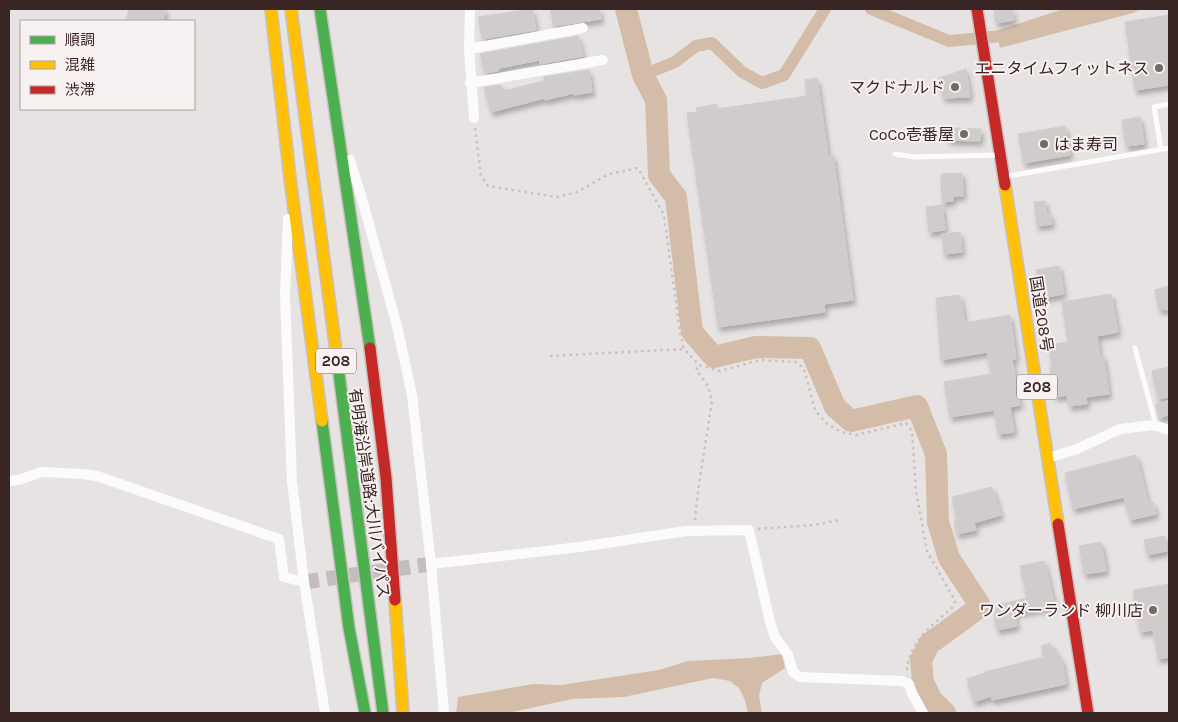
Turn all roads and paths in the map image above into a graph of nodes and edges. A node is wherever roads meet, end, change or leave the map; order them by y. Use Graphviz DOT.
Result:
graph roads {
  1 [pos="271,9"];
  2 [pos="284,9"];
  3 [pos="291,9"];
  4 [pos="320,9"];
  5 [pos="470,9"];
  6 [pos="977,9"];
  7 [pos="583,28"];
  8 [pos="469,49"];
  9 [pos="603,60"];
  10 [pos="470,83"];
  11 [pos="1169,104"];
  12 [pos="474,118"];
  13 [pos="338,123"];
  14 [pos="1169,148"];
  15 [pos="1161,149"];
  16 [pos="895,154"];
  17 [pos="1000,154"];
  18 [pos="1005,177"];
  19 [pos="290,178"];
  20 [pos="1135,348"];
  21 [pos="684,349"];
  22 [pos="550,356"];
  23 [pos="699,364"];
  24 [pos="1156,426"];
  25 [pos="1169,430"];
  26 [pos="1048,458"];
  27 [pos="9,481"];
  28 [pos="839,520"];
  29 [pos="750,530"];
  30 [pos="694,531"];
  31 [pos="430,564"];
  32 [pos="304,582"];
  33 [pos="909,684"];
  34 [pos="325,713"];
  35 [pos="365,713"];
  36 [pos="375,713"];
  37 [pos="382,713"];
  38 [pos="402,713"];
  39 [pos="444,713"];
  40 [pos="923,713"];
  41 [pos="1088,713"];
  1 -- 19 [label="highway"];
  2 -- 36 [label="highway, 有明海沿岸道路;大川バイパス / 208"];
  3 -- 37 [label="highway, 有明海沿岸道路;大川バイパス / 208, bridge"];
  4 -- 13 [label="highway"];
  5 -- 8 [label="street"];
  6 -- 17 [label="highway, 国道208号 / 208"];
  7 -- 8 [label="street"];
  8 -- 10 [label="street"];
  9 -- 10 [label="street"];
  10 -- 12 [label="street"];
  11 -- 15 [label="lane"];
  12 -- 21 [label="path"];
  13 -- 31 [label="street"];
  13 -- 38 [label="highway"];
  14 -- 15 [label="lane"];
  15 -- 18 [label="lane"];
  16 -- 17 [label="lane"];
  17 -- 18 [label="highway, 国道208号 / 208"];
  18 -- 26 [label="highway, 国道208号 / 208"];
  19 -- 32 [label="street"];
  19 -- 35 [label="highway"];
  20 -- 24 [label="lane"];
  21 -- 22 [label="path"];
  21 -- 23 [label="path"];
  23 -- 30 [label="path"];
  23 -- 33 [label="path"];
  24 -- 25 [label="street"];
  24 -- 26 [label="street"];
  26 -- 41 [label="highway, 国道208号 / 208"];
  27 -- 32 [label="street"];
  28 -- 29 [label="path"];
  29 -- 30 [label="street"];
  29 -- 33 [label="street"];
  30 -- 31 [label="street"];
  31 -- 39 [label="street"];
  32 -- 34 [label="street"];
  33 -- 40 [label="street"];
}
